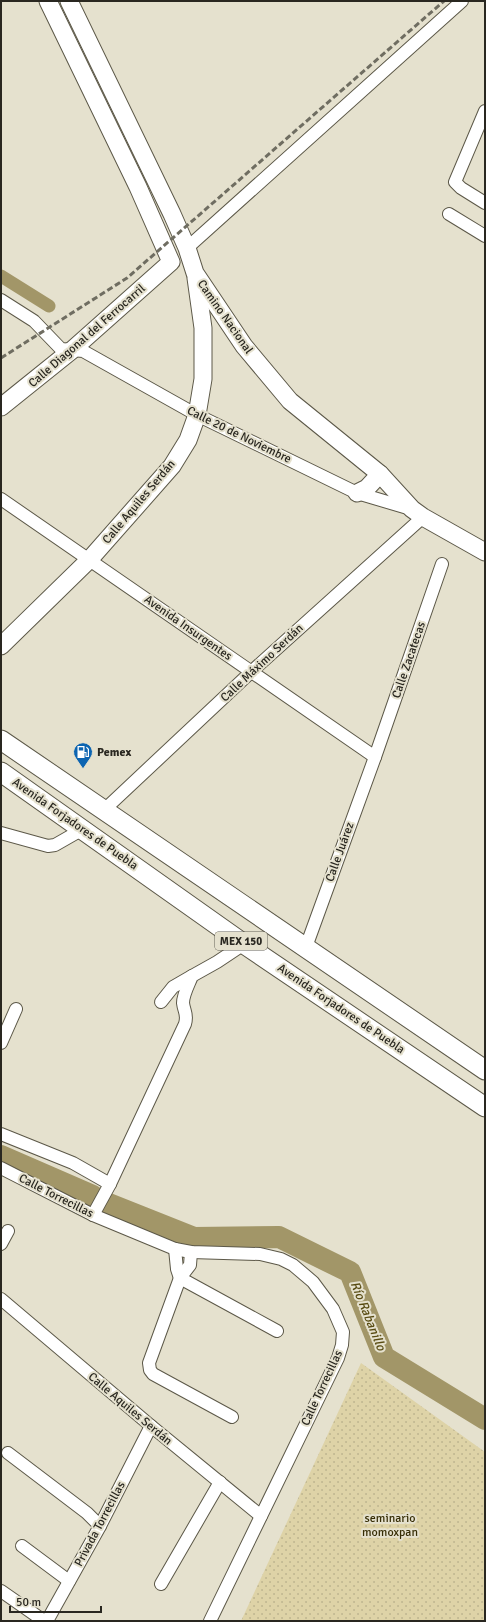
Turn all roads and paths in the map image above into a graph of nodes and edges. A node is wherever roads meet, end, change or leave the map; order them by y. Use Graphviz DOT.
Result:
graph roads {
  1 [pos="48,1"];
  2 [pos="69,1"];
  3 [pos="462,1"];
  4 [pos="485,111"];
  5 [pos="482,128"];
  6 [pos="485,203"];
  7 [pos="449,214"];
  8 [pos="485,236"];
  9 [pos="187,248"];
  10 [pos="195,273"];
  11 [pos="1,300"];
  12 [pos="72,350"];
  13 [pos="1,408"];
  14 [pos="197,415"];
  15 [pos="380,474"];
  16 [pos="357,493"];
  17 [pos="1,499"];
  18 [pos="417,513"];
  19 [pos="485,552"];
  20 [pos="90,559"];
  21 [pos="442,564"];
  22 [pos="1,646"];
  23 [pos="251,672"];
  24 [pos="1,740"];
  25 [pos="375,757"];
  26 [pos="1,772"];
  27 [pos="103,811"];
  28 [pos="83,829"];
  29 [pos="1,833"];
  30 [pos="244,944"];
  31 [pos="306,947"];
  32 [pos="192,976"];
  33 [pos="161,1002"];
  34 [pos="16,1009"];
  35 [pos="1,1044"];
  36 [pos="485,1070"];
  37 [pos="485,1107"];
  38 [pos="1,1134"];
  39 [pos="4,1169"];
  40 [pos="110,1184"];
  41 [pos="93,1215"];
  42 [pos="8,1231"];
  43 [pos="1,1244"];
  44 [pos="175,1249"];
  45 [pos="191,1252"];
  46 [pos="180,1278"];
  47 [pos="1,1299"];
  48 [pos="278,1330"];
  49 [pos="232,1417"];
  50 [pos="151,1426"];
  51 [pos="8,1453"];
  52 [pos="220,1482"];
  53 [pos="261,1516"];
  54 [pos="100,1526"];
  55 [pos="22,1546"];
  56 [pos="69,1581"];
  57 [pos="161,1584"];
  58 [pos="1,1591"];
  59 [pos="44,1621"];
  60 [pos="47,1621"];
  61 [pos="210,1621"];
  1 -- 12 [label="main road, Calle Diagonal del Ferrocarril"];
  2 -- 9 [label="main road, Camino Nacional"];
  3 -- 9 [label="street"];
  4 -- 5 [label="street"];
  5 -- 6 [label="street"];
  7 -- 8 [label="street"];
  9 -- 10 [label="main road, Camino Nacional"];
  10 -- 14 [label="main road, Calle Aquiles Serdán"];
  10 -- 15 [label="main road, Camino Nacional"];
  11 -- 12 [label="street, Calle 20 de Noviembre"];
  12 -- 13 [label="main road, Calle Diagonal del Ferrocarril"];
  12 -- 14 [label="street, Calle 20 de Noviembre"];
  14 -- 16 [label="street, Calle 20 de Noviembre"];
  14 -- 20 [label="main road, Calle Aquiles Serdán"];
  15 -- 16 [label="main road"];
  15 -- 18 [label="main road, Camino Nacional"];
  16 -- 18 [label="street, Calle 20 de Noviembre"];
  17 -- 20 [label="street, Avenida Insurgentes"];
  18 -- 19 [label="main road, Camino Nacional"];
  18 -- 23 [label="street, Calle Máximo Serdán"];
  20 -- 22 [label="main road, Calle Aquiles Serdán"];
  20 -- 23 [label="street, Avenida Insurgentes"];
  21 -- 25 [label="street, Calle Zacatecas"];
  23 -- 25 [label="street, Avenida Insurgentes"];
  23 -- 27 [label="street, Calle Máximo Serdán"];
  24 -- 27 [label="main road, MEX 150"];
  25 -- 31 [label="street, Calle Juárez"];
  26 -- 28 [label="main road, Avenida Forjadores de Puebla / MEX 150"];
  27 -- 31 [label="main road, MEX 150"];
  28 -- 29 [label="street"];
  28 -- 30 [label="main road, Avenida Forjadores de Puebla / MEX 150"];
  30 -- 32 [label="street"];
  30 -- 37 [label="main road, Avenida Forjadores de Puebla / MEX 150"];
  31 -- 36 [label="main road, MEX 150"];
  32 -- 33 [label="street"];
  32 -- 40 [label="street"];
  34 -- 35 [label="street"];
  38 -- 40 [label="street"];
  39 -- 41 [label="street, Calle Torrecillas"];
  40 -- 41 [label="street"];
  41 -- 44 [label="street, Calle Torrecillas"];
  42 -- 43 [label="street"];
  44 -- 45 [label="street, Calle Torrecillas"];
  44 -- 46 [label="street"];
  45 -- 46 [label="street"];
  45 -- 53 [label="street, Calle Torrecillas"];
  46 -- 48 [label="street"];
  46 -- 49 [label="street"];
  47 -- 50 [label="street, Calle Aquiles Serdán"];
  50 -- 52 [label="street, Calle Aquiles Serdán"];
  50 -- 54 [label="street, Privada Torrecillas"];
  51 -- 54 [label="street"];
  52 -- 53 [label="street, Calle Aquiles Serdán"];
  52 -- 57 [label="street"];
  53 -- 61 [label="street, Calle Torrecillas"];
  54 -- 56 [label="street, Privada Torrecillas"];
  55 -- 56 [label="street"];
  56 -- 60 [label="street, Privada Torrecillas"];
  58 -- 59 [label="street"];
}
